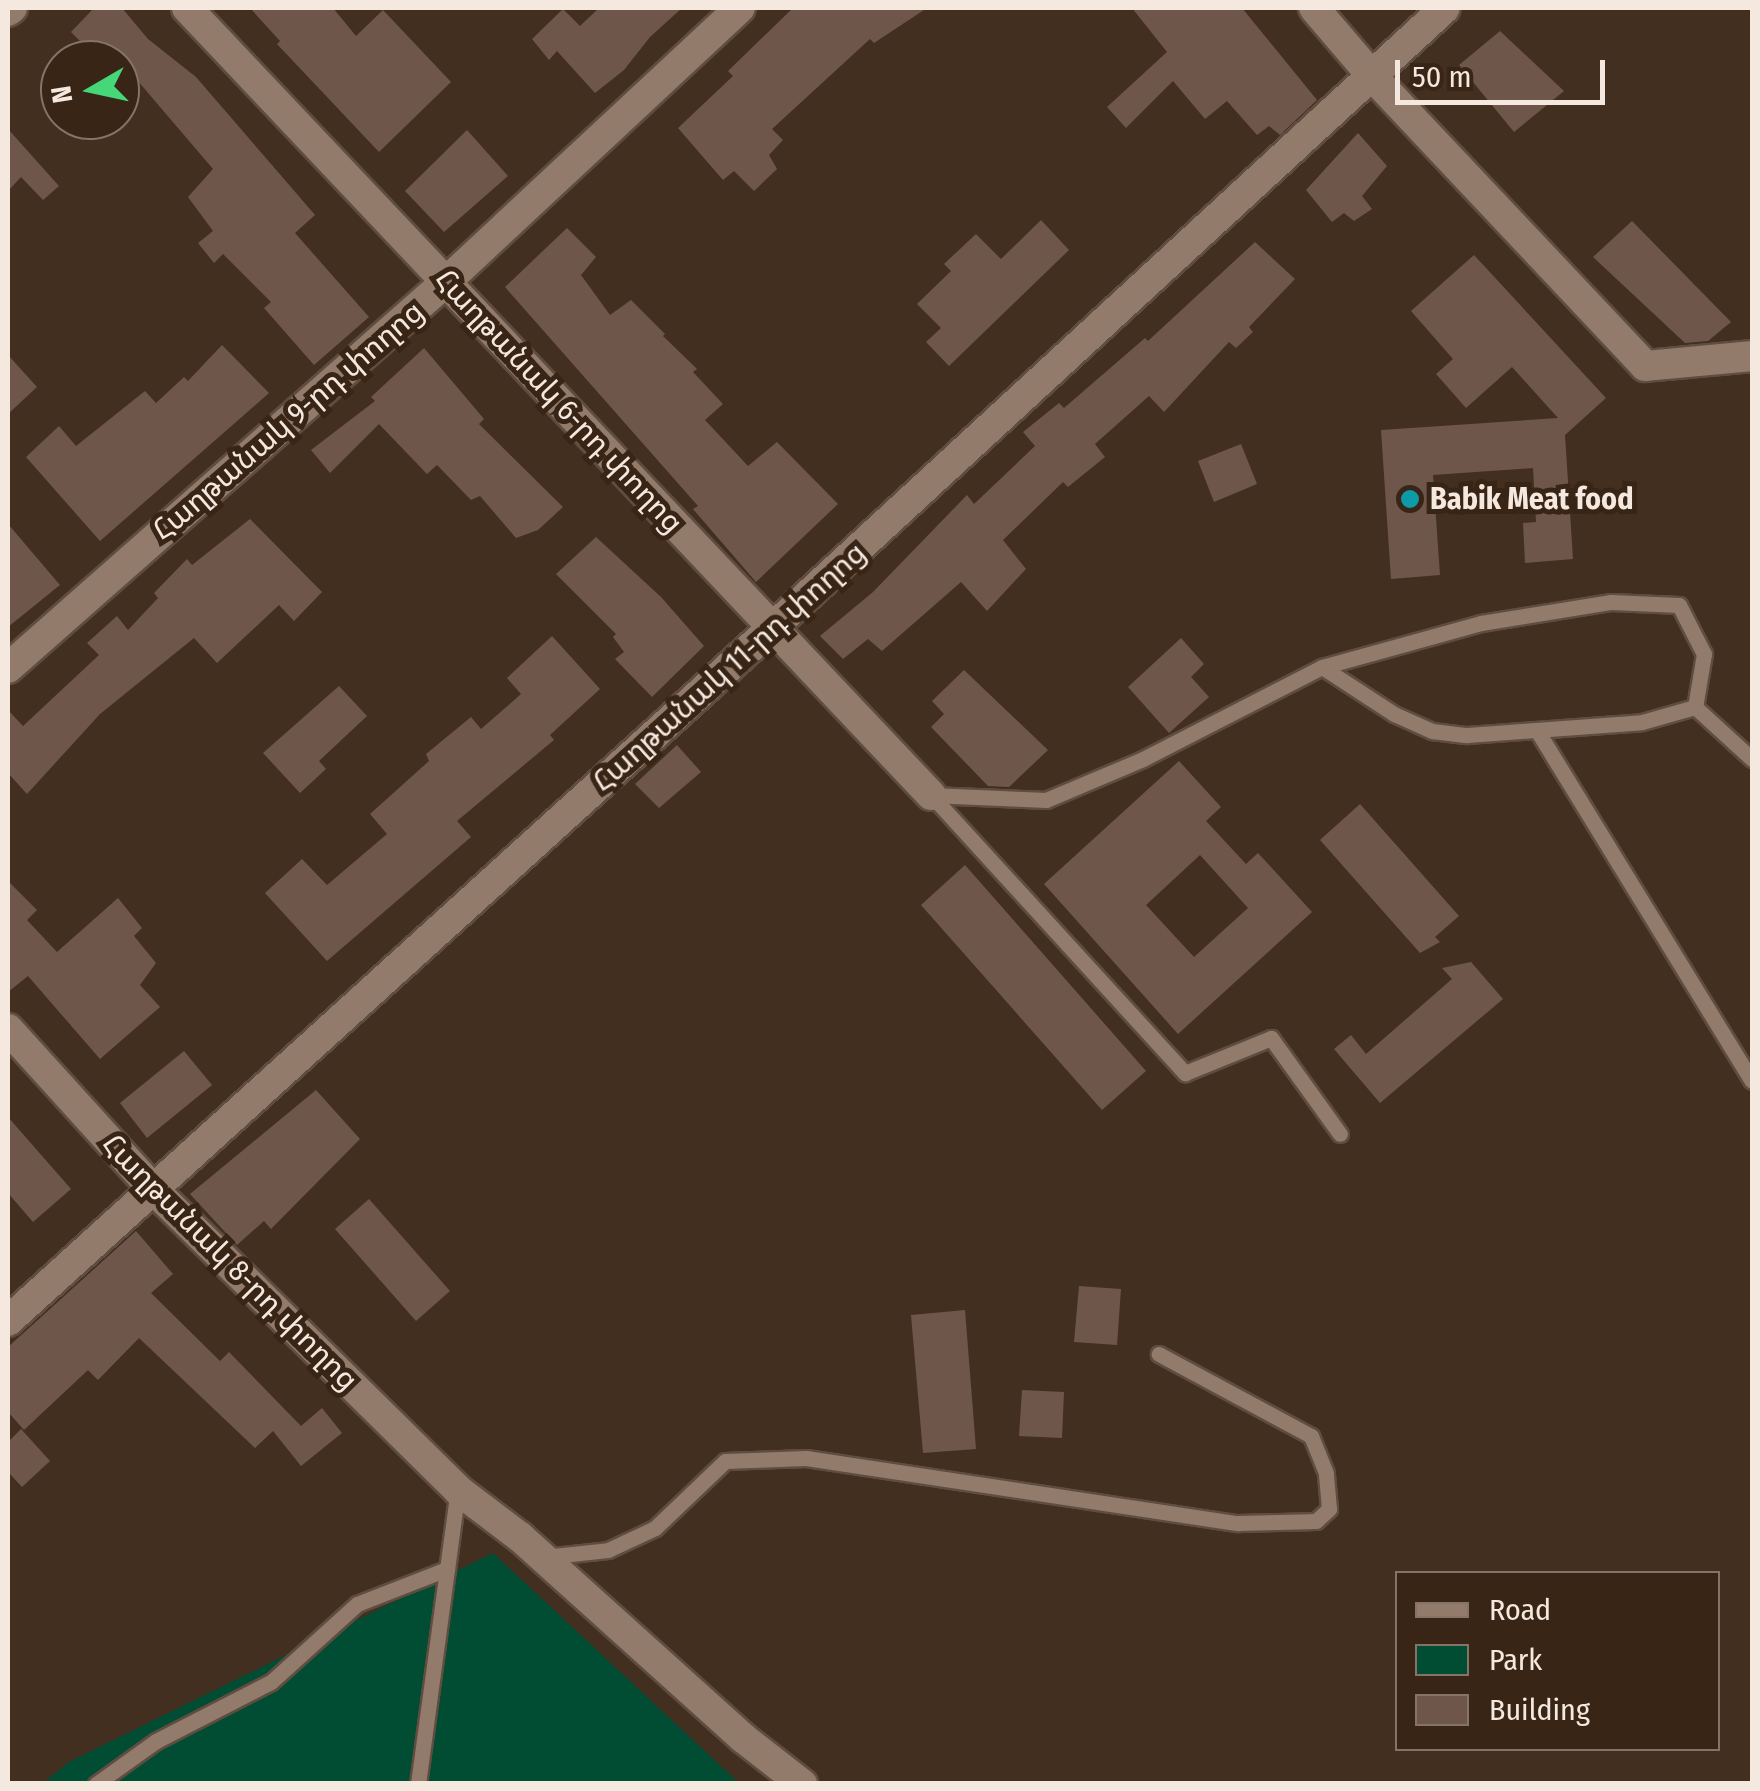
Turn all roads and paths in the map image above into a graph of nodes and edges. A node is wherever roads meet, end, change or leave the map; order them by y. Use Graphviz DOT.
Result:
graph roads {
  1 [pos="187,8"];
  2 [pos="740,8"];
  3 [pos="1314,8"];
  4 [pos="1445,8"];
  5 [pos="1373,77"];
  6 [pos="448,280"];
  7 [pos="1752,337"];
  8 [pos="1742,358"];
  9 [pos="771,629"];
  10 [pos="8,668"];
  11 [pos="1322,668"];
  12 [pos="1695,706"];
  13 [pos="1538,732"];
  14 [pos="1752,759"];
  15 [pos="931,795"];
  16 [pos="8,1029"];
  17 [pos="1752,1082"];
  18 [pos="1340,1134"];
  19 [pos="153,1189"];
  20 [pos="8,1321"];
  21 [pos="1158,1354"];
  22 [pos="458,1490"];
  23 [pos="543,1557"];
  24 [pos="447,1570"];
  25 [pos="96,1784"];
  26 [pos="418,1784"];
  27 [pos="802,1784"];
  1 -- 6 [label="street, Հաղթանակ 6-րդ փողոց"];
  2 -- 6 [label="street, Հաղթանակ 9-րդ փողոց"];
  3 -- 5 [label="street"];
  4 -- 5 [label="street, Հաղթանակ 11-րդ փողոց"];
  5 -- 8 [label="street"];
  5 -- 9 [label="street, Հաղթանակ 11-րդ փողոց"];
  6 -- 9 [label="street, Հաղթանակ 6-րդ փողոց"];
  6 -- 10 [label="street, Հաղթանակ 9-րդ փողոց"];
  7 -- 8 [label="street"];
  9 -- 15 [label="street, Հաղթանակ 6-րդ փողոց"];
  9 -- 19 [label="street, Հաղթանակ 11-րդ փողոց"];
  11 -- 12 [label="lane"];
  11 -- 13 [label="lane"];
  11 -- 15 [label="lane"];
  12 -- 13 [label="lane"];
  12 -- 14 [label="lane"];
  13 -- 17 [label="lane"];
  15 -- 18 [label="lane"];
  16 -- 19 [label="street, Հաղթանակ 8-րդ փողոց"];
  19 -- 20 [label="street, Հաղթանակ 11-րդ փողոց"];
  19 -- 22 [label="street, Հաղթանակ 8-րդ փողոց"];
  21 -- 23 [label="lane"];
  22 -- 23 [label="street, Հաղթանակ 8-րդ փողոց"];
  22 -- 24 [label="lane"];
  23 -- 27 [label="street, Հաղթանակ 8-րդ փողոց"];
  24 -- 25 [label="lane"];
  24 -- 26 [label="lane"];
}
